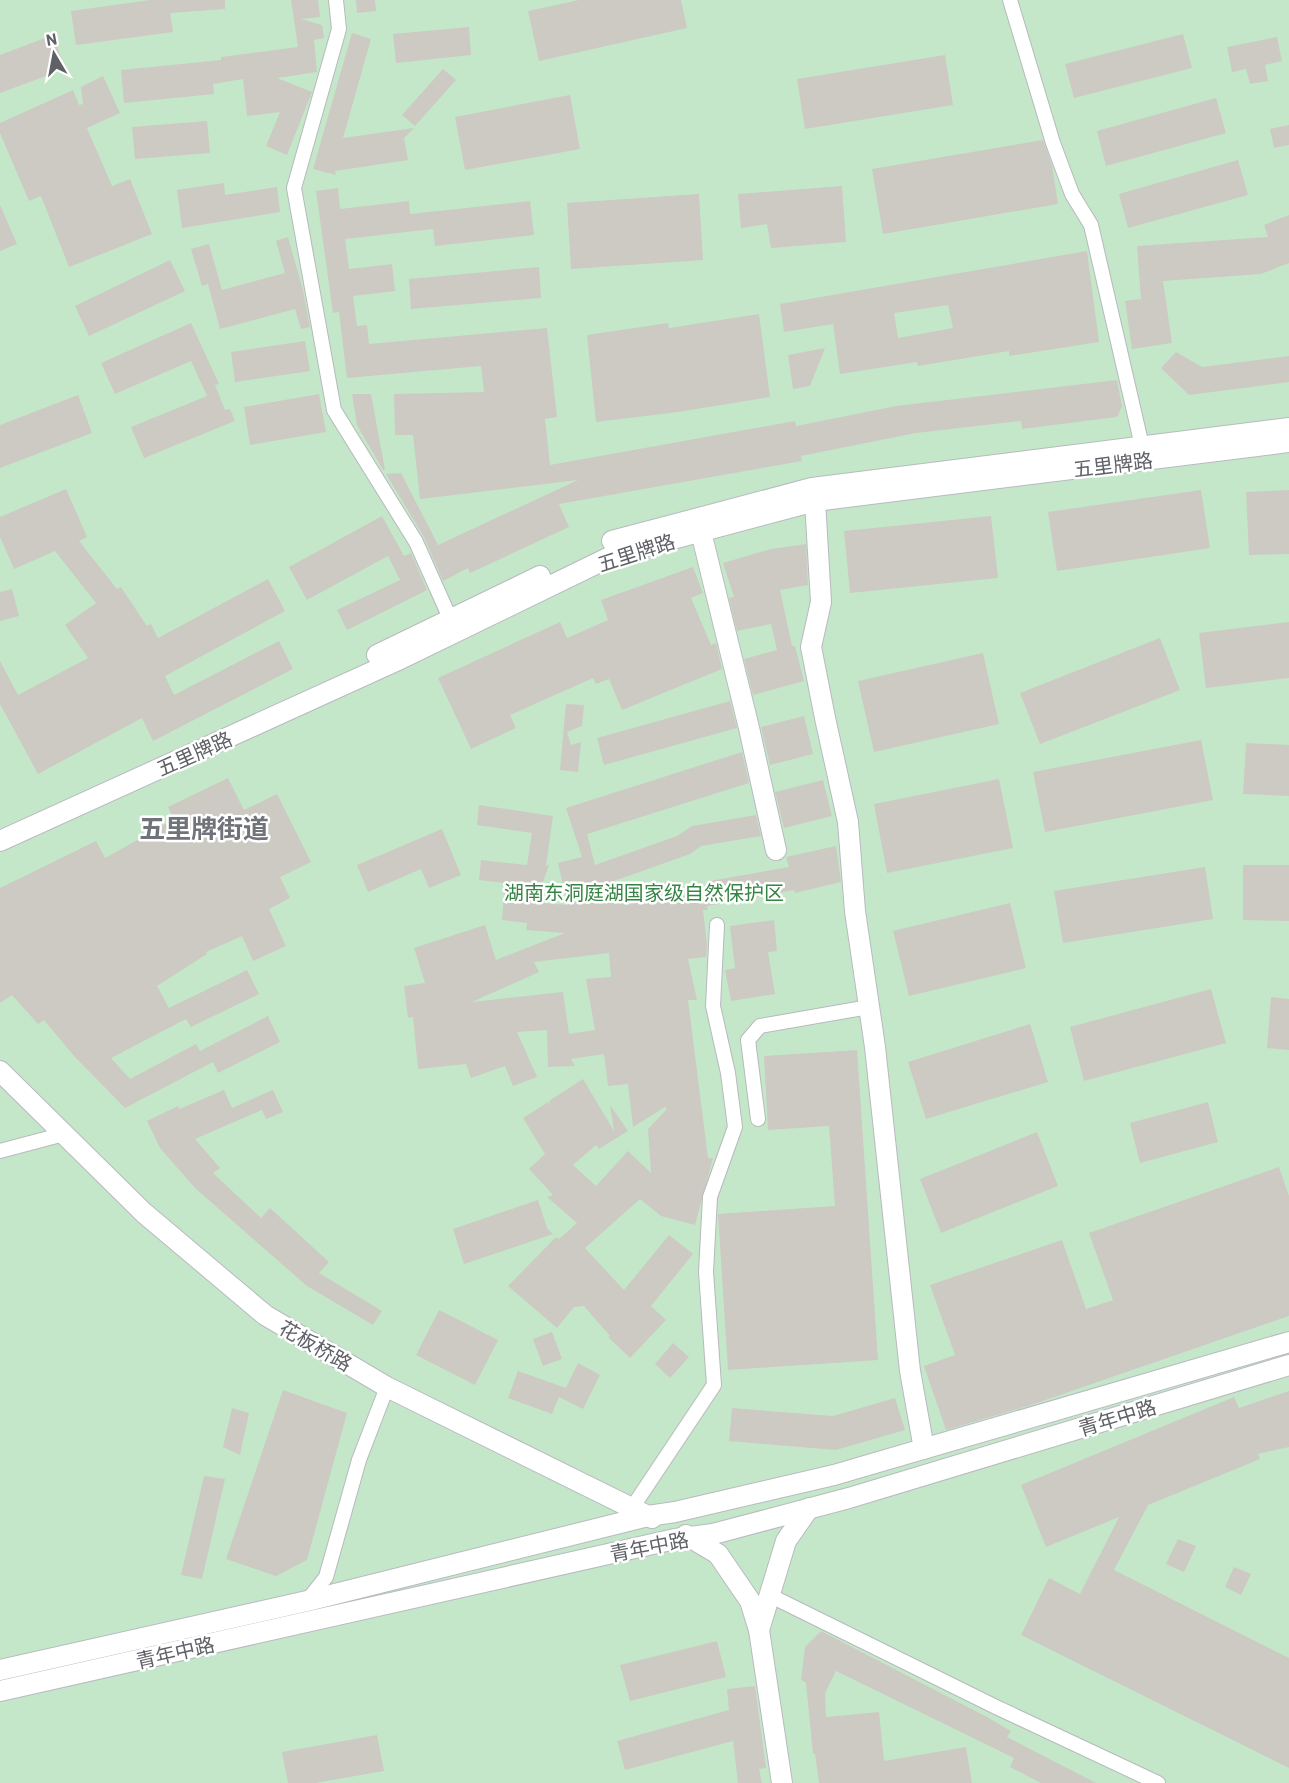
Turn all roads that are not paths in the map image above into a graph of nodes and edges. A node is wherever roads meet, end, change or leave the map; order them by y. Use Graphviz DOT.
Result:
graph roads {
  1 [pos="336,0"];
  2 [pos="1010,0"];
  3 [pos="1289,428"];
  4 [pos="1289,442"];
  5 [pos="1142,446"];
  6 [pos="815,501"];
  7 [pos="701,532"];
  8 [pos="454,626"];
  9 [pos="0,826"];
  10 [pos="0,841"];
  11 [pos="776,850"];
  12 [pos="717,925"];
  13 [pos="869,1007"];
  14 [pos="0,1071"];
  15 [pos="758,1119"];
  16 [pos="64,1134"];
  17 [pos="0,1151"];
  18 [pos="1289,1342"];
  19 [pos="1289,1365"];
  20 [pos="387,1387"];
  21 [pos="924,1449"];
  22 [pos="809,1508"];
  23 [pos="640,1512"];
  24 [pos="689,1537"];
  25 [pos="770,1595"];
  26 [pos="307,1601"];
  27 [pos="759,1630"];
  28 [pos="0,1670"];
  29 [pos="0,1691"];
  30 [pos="782,1783"];
  31 [pos="1158,1783"];
  1 -- 8 [label="street"];
  2 -- 5 [label="street"];
  3 -- 5 [label="main road, 五里牌路"];
  4 -- 6 [label="main road, 五里牌路"];
  5 -- 8 [label="main road, 五里牌路"];
  6 -- 7 [label="main road, 五里牌路"];
  6 -- 13 [label="main road"];
  7 -- 8 [label="main road, 五里牌路"];
  7 -- 11 [label="main road"];
  8 -- 9 [label="main road, 五里牌路"];
  8 -- 10 [label="main road, 五里牌路"];
  12 -- 23 [label="street"];
  13 -- 15 [label="street"];
  13 -- 21 [label="main road"];
  14 -- 16 [label="main road, 花板桥路"];
  16 -- 17 [label="street"];
  16 -- 20 [label="main road, 花板桥路"];
  18 -- 21 [label="main road, 青年中路"];
  19 -- 22 [label="main road, 青年中路"];
  20 -- 23 [label="main road, 花板桥路"];
  20 -- 26 [label="street"];
  21 -- 23 [label="main road, 青年中路"];
  22 -- 24 [label="main road, 青年中路"];
  22 -- 25 [label="main road"];
  23 -- 24 [label="main road, 花板桥路"];
  23 -- 26 [label="main road, 青年中路"];
  24 -- 27 [label="main road, 花板桥路"];
  24 -- 29 [label="main road, 青年中路"];
  25 -- 27 [label="main road"];
  25 -- 31 [label="street"];
  26 -- 28 [label="main road, 青年中路"];
  27 -- 30 [label="main road, 花板桥路"];
}
